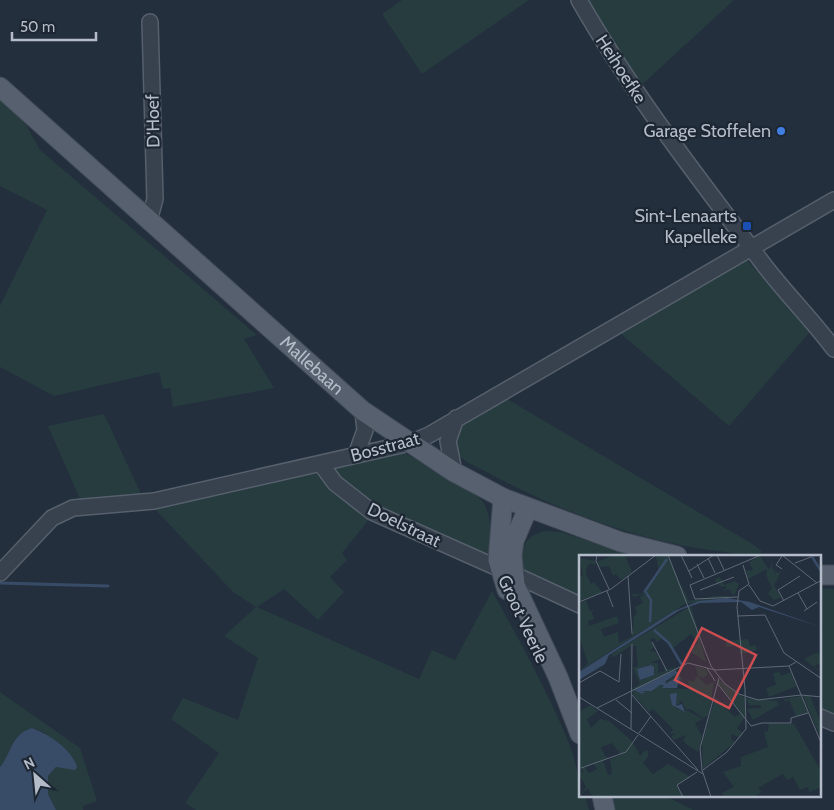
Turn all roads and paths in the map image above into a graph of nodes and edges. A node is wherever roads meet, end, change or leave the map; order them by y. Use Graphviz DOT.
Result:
graph roads {
  1 [pos="579,0"];
  2 [pos="150,22"];
  3 [pos="0,87"];
  4 [pos="834,200"];
  5 [pos="149,221"];
  6 [pos="752,248"];
  7 [pos="834,349"];
  8 [pos="363,411"];
  9 [pos="456,418"];
  10 [pos="410,443"];
  11 [pos="356,455"];
  12 [pos="321,464"];
  13 [pos="454,472"];
  14 [pos="503,498"];
  15 [pos="528,508"];
  16 [pos="672,555"];
  17 [pos="506,572"];
  18 [pos="0,573"];
  19 [pos="579,605"];
  20 [pos="822,718"];
  21 [pos="834,723"];
  22 [pos="579,731"];
  1 -- 6 [label="street, Heihoefke"];
  2 -- 5 [label="street, D'Hoef"];
  3 -- 5 [label="main road, Mallebaan"];
  4 -- 6 [label="street, Bosstraat"];
  5 -- 8 [label="main road, Mallebaan"];
  6 -- 7 [label="street, Heihoefke"];
  6 -- 9 [label="street, Bosstraat"];
  8 -- 10 [label="main road, Mallebaan"];
  8 -- 11 [label="street"];
  9 -- 10 [label="street, Bosstraat"];
  9 -- 13 [label="street"];
  10 -- 11 [label="street, Bosstraat"];
  10 -- 13 [label="main road, Mallebaan"];
  11 -- 12 [label="street, Bosstraat"];
  12 -- 17 [label="street, Doelstraat"];
  12 -- 18 [label="street, Bosstraat"];
  13 -- 14 [label="main road, Mallebaan"];
  14 -- 15 [label="main road, Mallebaan"];
  14 -- 17 [label="main road, Groot Veerle"];
  15 -- 16 [label="main road, Mallebaan"];
  15 -- 17 [label="main road, Groot Veerle"];
  17 -- 19 [label="street, Doelstraat"];
  17 -- 22 [label="main road, Groot Veerle"];
  20 -- 21 [label="street"];
}
